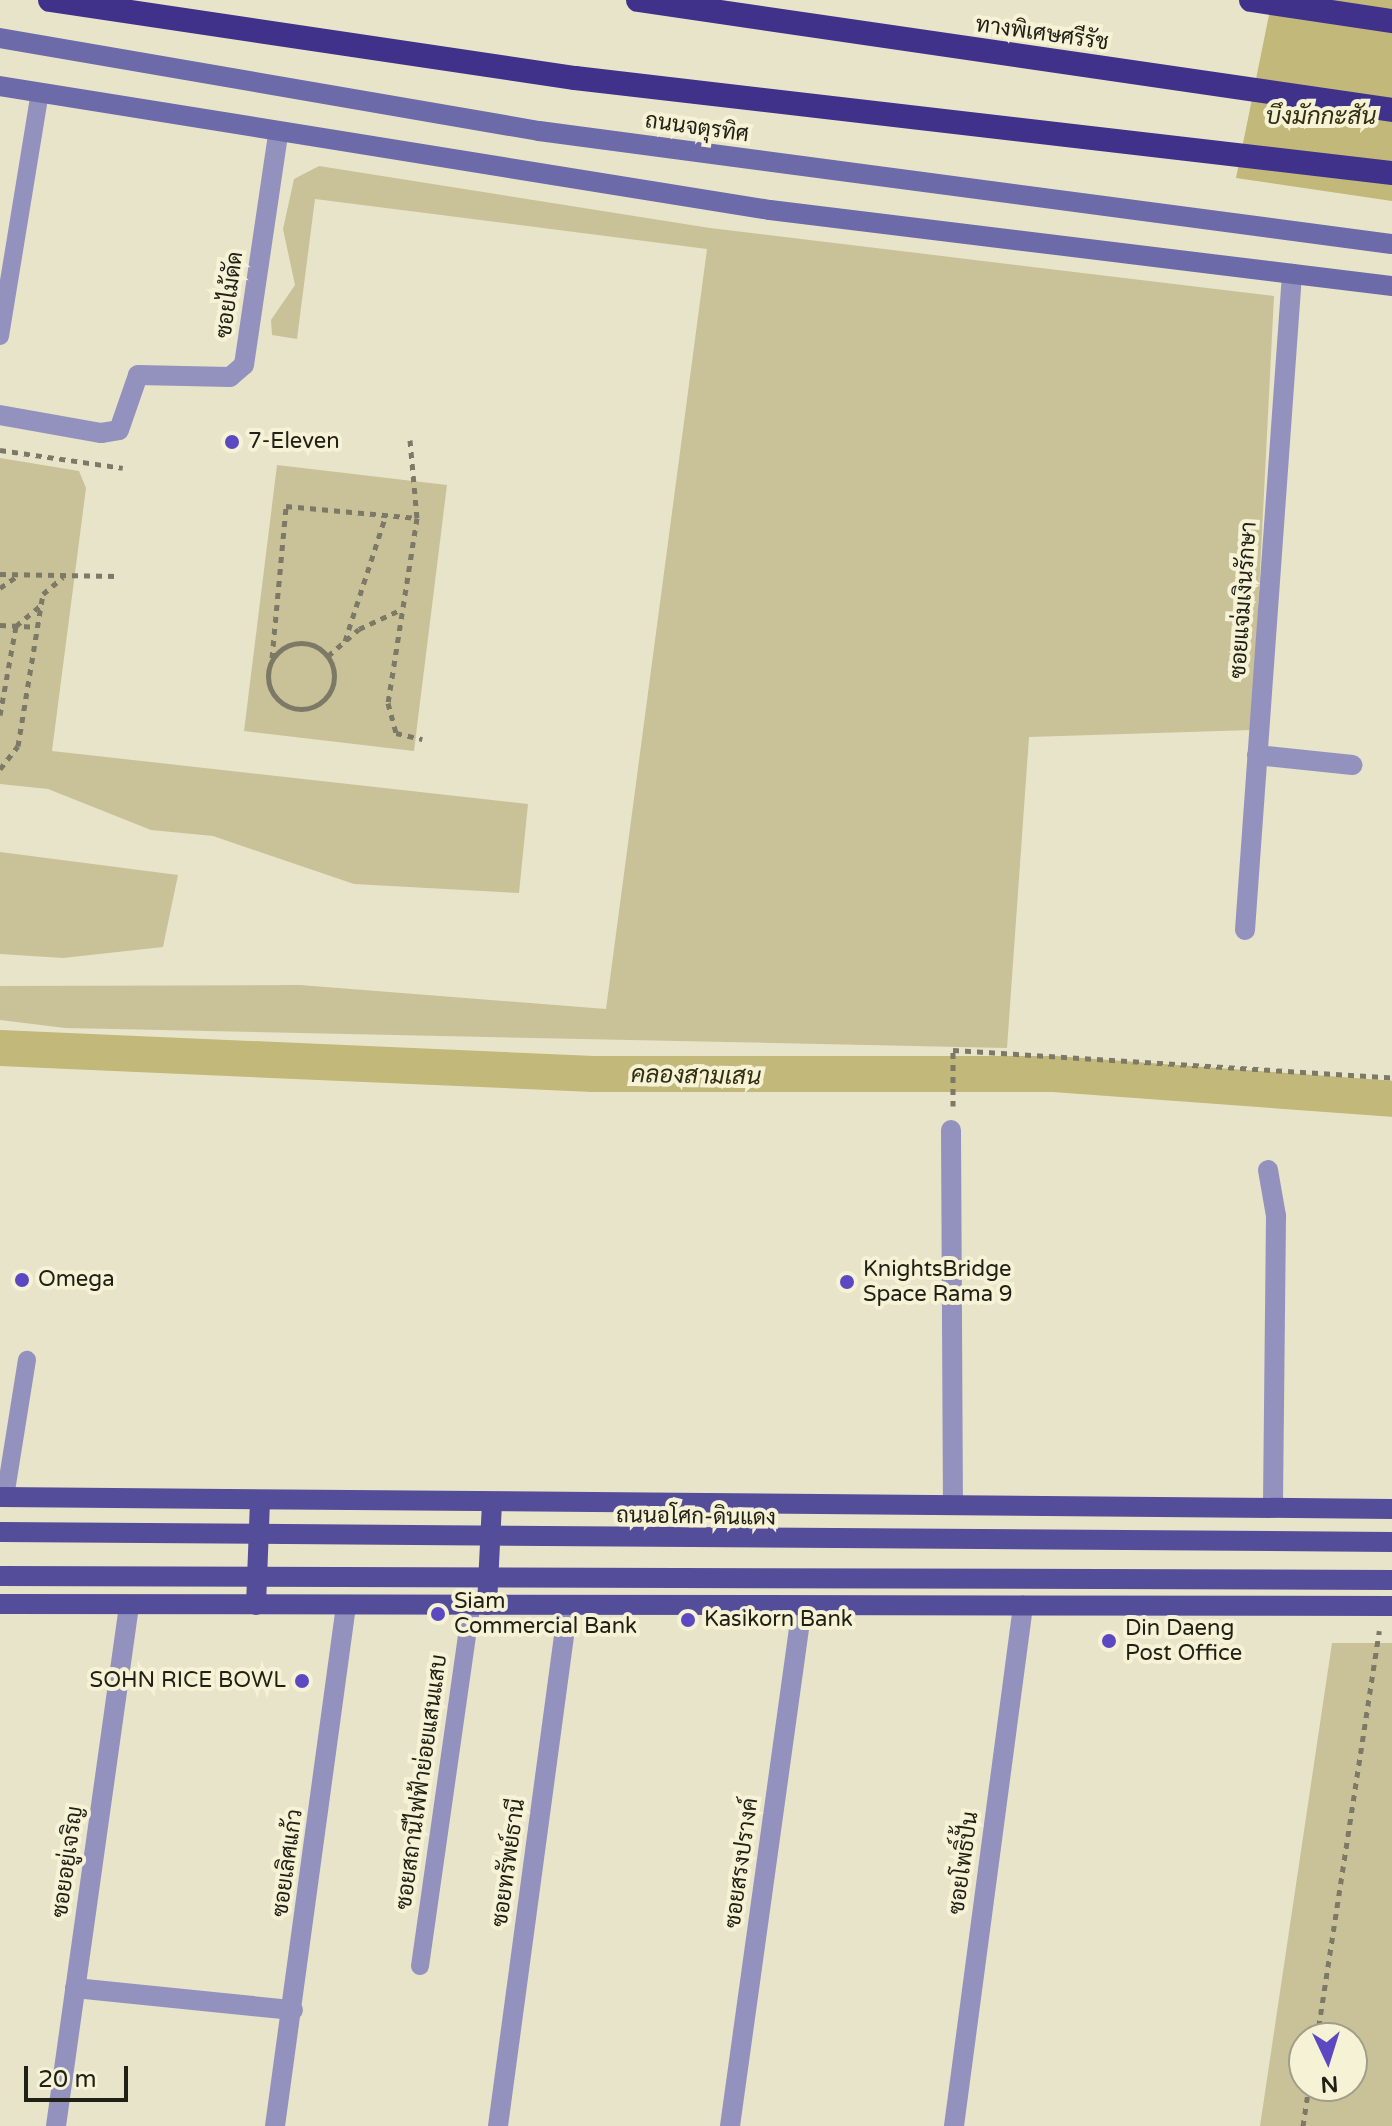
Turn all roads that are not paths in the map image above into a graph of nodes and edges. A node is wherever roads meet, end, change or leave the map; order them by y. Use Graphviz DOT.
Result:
graph roads {
  1 [pos="50,0"];
  2 [pos="638,0"];
  3 [pos="1251,0"];
  4 [pos="1392,21"];
  5 [pos="0,38"];
  6 [pos="0,86"];
  7 [pos="40,93"];
  8 [pos="1392,110"];
  9 [pos="278,135"];
  10 [pos="1392,173"];
  11 [pos="1392,244"];
  12 [pos="1292,274"];
  13 [pos="1392,286"];
  14 [pos="0,336"];
  15 [pos="0,415"];
  16 [pos="1257,755"];
  17 [pos="1352,765"];
  18 [pos="1245,930"];
  19 [pos="952,1120"];
  20 [pos="1268,1170"];
  21 [pos="27,1360"];
  22 [pos="3,1497"];
  23 [pos="260,1501"];
  24 [pos="492,1503"];
  25 [pos="953,1503"];
  26 [pos="1273,1508"];
  27 [pos="1392,1509"];
  28 [pos="0,1532"];
  29 [pos="1392,1542"];
  30 [pos="0,1576"];
  31 [pos="1392,1580"];
  32 [pos="0,1604"];
  33 [pos="256,1605"];
  34 [pos="479,1605"];
  35 [pos="129,1606"];
  36 [pos="346,1606"];
  37 [pos="568,1606"];
  38 [pos="1023,1606"];
  39 [pos="1387,1606"];
  40 [pos="802,1607"];
  41 [pos="420,1966"];
  42 [pos="75,1988"];
  43 [pos="293,2010"];
  44 [pos="56,2126"];
  45 [pos="275,2126"];
  46 [pos="498,2126"];
  47 [pos="730,2126"];
  48 [pos="954,2126"];
  1 -- 10 [label="highway"];
  2 -- 8 [label="highway, ทางพิเศษศรีรัช"];
  3 -- 4 [label="highway"];
  5 -- 11 [label="main road, ถนนจตุรทิศ"];
  6 -- 7 [label="main road"];
  7 -- 9 [label="main road"];
  7 -- 14 [label="lane"];
  9 -- 12 [label="main road"];
  9 -- 15 [label="street, ซอยไม้ดัด"];
  12 -- 13 [label="main road"];
  12 -- 16 [label="street, ซอยแจ่มเงินรักษา"];
  16 -- 17 [label="street"];
  16 -- 18 [label="street, ซอยแจ่มเงินรักษา"];
  19 -- 25 [label="street"];
  20 -- 26 [label="street"];
  21 -- 22 [label="lane"];
  22 -- 23 [label="main road, ถนนอโศก-ดินแดง"];
  23 -- 24 [label="main road, ถนนอโศก-ดินแดง"];
  23 -- 33 [label="main road"];
  24 -- 25 [label="main road, ถนนอโศก-ดินแดง"];
  24 -- 34 [label="main road"];
  25 -- 26 [label="main road, ถนนอโศก-ดินแดง"];
  26 -- 27 [label="main road, ถนนอโศก-ดินแดง"];
  28 -- 29 [label="main road, ถนนอโศก-ดินแดง, bridge"];
  30 -- 31 [label="main road, bridge"];
  32 -- 35 [label="main road"];
  33 -- 35 [label="main road"];
  33 -- 36 [label="main road"];
  34 -- 36 [label="main road"];
  34 -- 37 [label="main road"];
  34 -- 41 [label="lane, ซอยสถานีไฟฟ้าย่อยแสนแสบ"];
  35 -- 42 [label="street, ซอยอยู่เจริญ"];
  36 -- 43 [label="street, ซอยเลิศแก้ว"];
  37 -- 40 [label="main road"];
  37 -- 46 [label="street, ซอยทรัพย์ธานี"];
  38 -- 39 [label="main road"];
  38 -- 40 [label="main road"];
  38 -- 48 [label="street, ซอยโพธิ์ปั้น"];
  40 -- 47 [label="street, ซอยสรงปรางค์"];
  42 -- 43 [label="street"];
  42 -- 44 [label="street, ซอยอยู่เจริญ"];
  43 -- 45 [label="street, ซอยเลิศแก้ว"];
}
